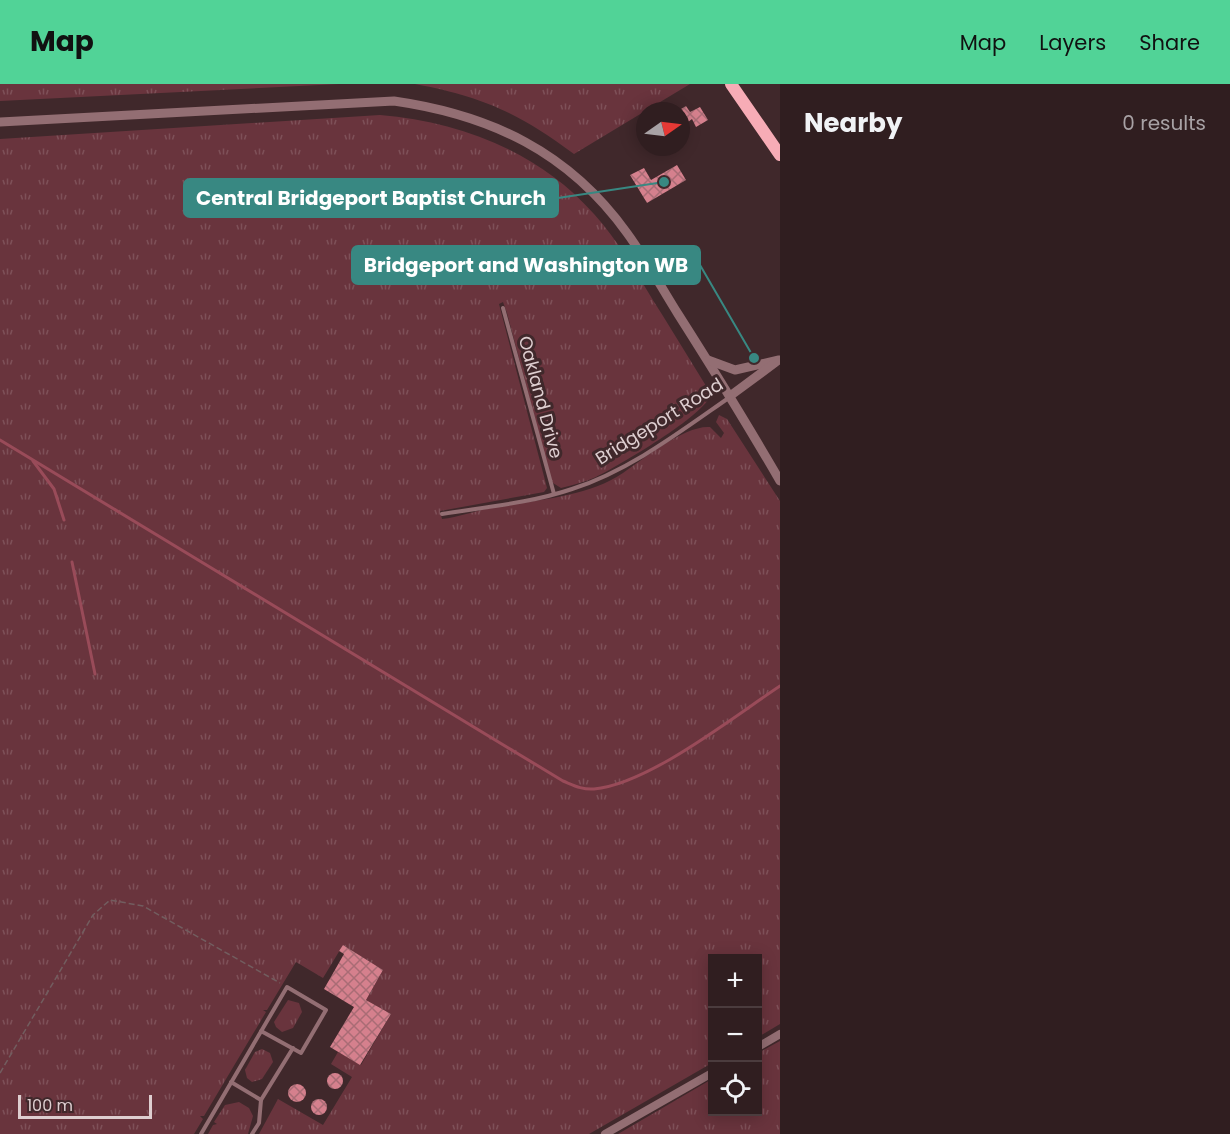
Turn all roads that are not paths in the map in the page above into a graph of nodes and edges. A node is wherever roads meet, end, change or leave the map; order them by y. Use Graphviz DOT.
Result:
graph roads {
  1 [pos="731,84"];
  2 [pos="0,122"];
  3 [pos="780,154"];
  4 [pos="503,308"];
  5 [pos="708,360"];
  6 [pos="779,360"];
  7 [pos="730,396"];
  8 [pos="780,481"];
  9 [pos="554,494"];
  10 [pos="442,514"];
  11 [pos="282,984"];
  12 [pos="287,987"];
  13 [pos="261,1031"];
  14 [pos="780,1034"];
  15 [pos="762,1045"];
  16 [pos="293,1048"];
  17 [pos="708,1075"];
  18 [pos="231,1083"];
  19 [pos="261,1100"];
  20 [pos="201,1134"];
  21 [pos="252,1134"];
  22 [pos="606,1134"];
  1 -- 3 [label="main road"];
  2 -- 5 [label="street"];
  4 -- 9 [label="lane, Oakland Drive"];
  5 -- 6 [label="street"];
  5 -- 7 [label="street"];
  6 -- 7 [label="street, Bridgeport Road"];
  7 -- 8 [label="street"];
  7 -- 9 [label="lane, Bridgeport Road"];
  9 -- 10 [label="lane, Bridgeport Road"];
  11 -- 12 [label="lane"];
  12 -- 13 [label="lane"];
  12 -- 16 [label="lane"];
  13 -- 16 [label="lane"];
  13 -- 18 [label="lane"];
  14 -- 15 [label="street"];
  16 -- 19 [label="lane"];
  17 -- 22 [label="street"];
  18 -- 19 [label="lane"];
  18 -- 20 [label="lane"];
  19 -- 21 [label="lane"];
}
